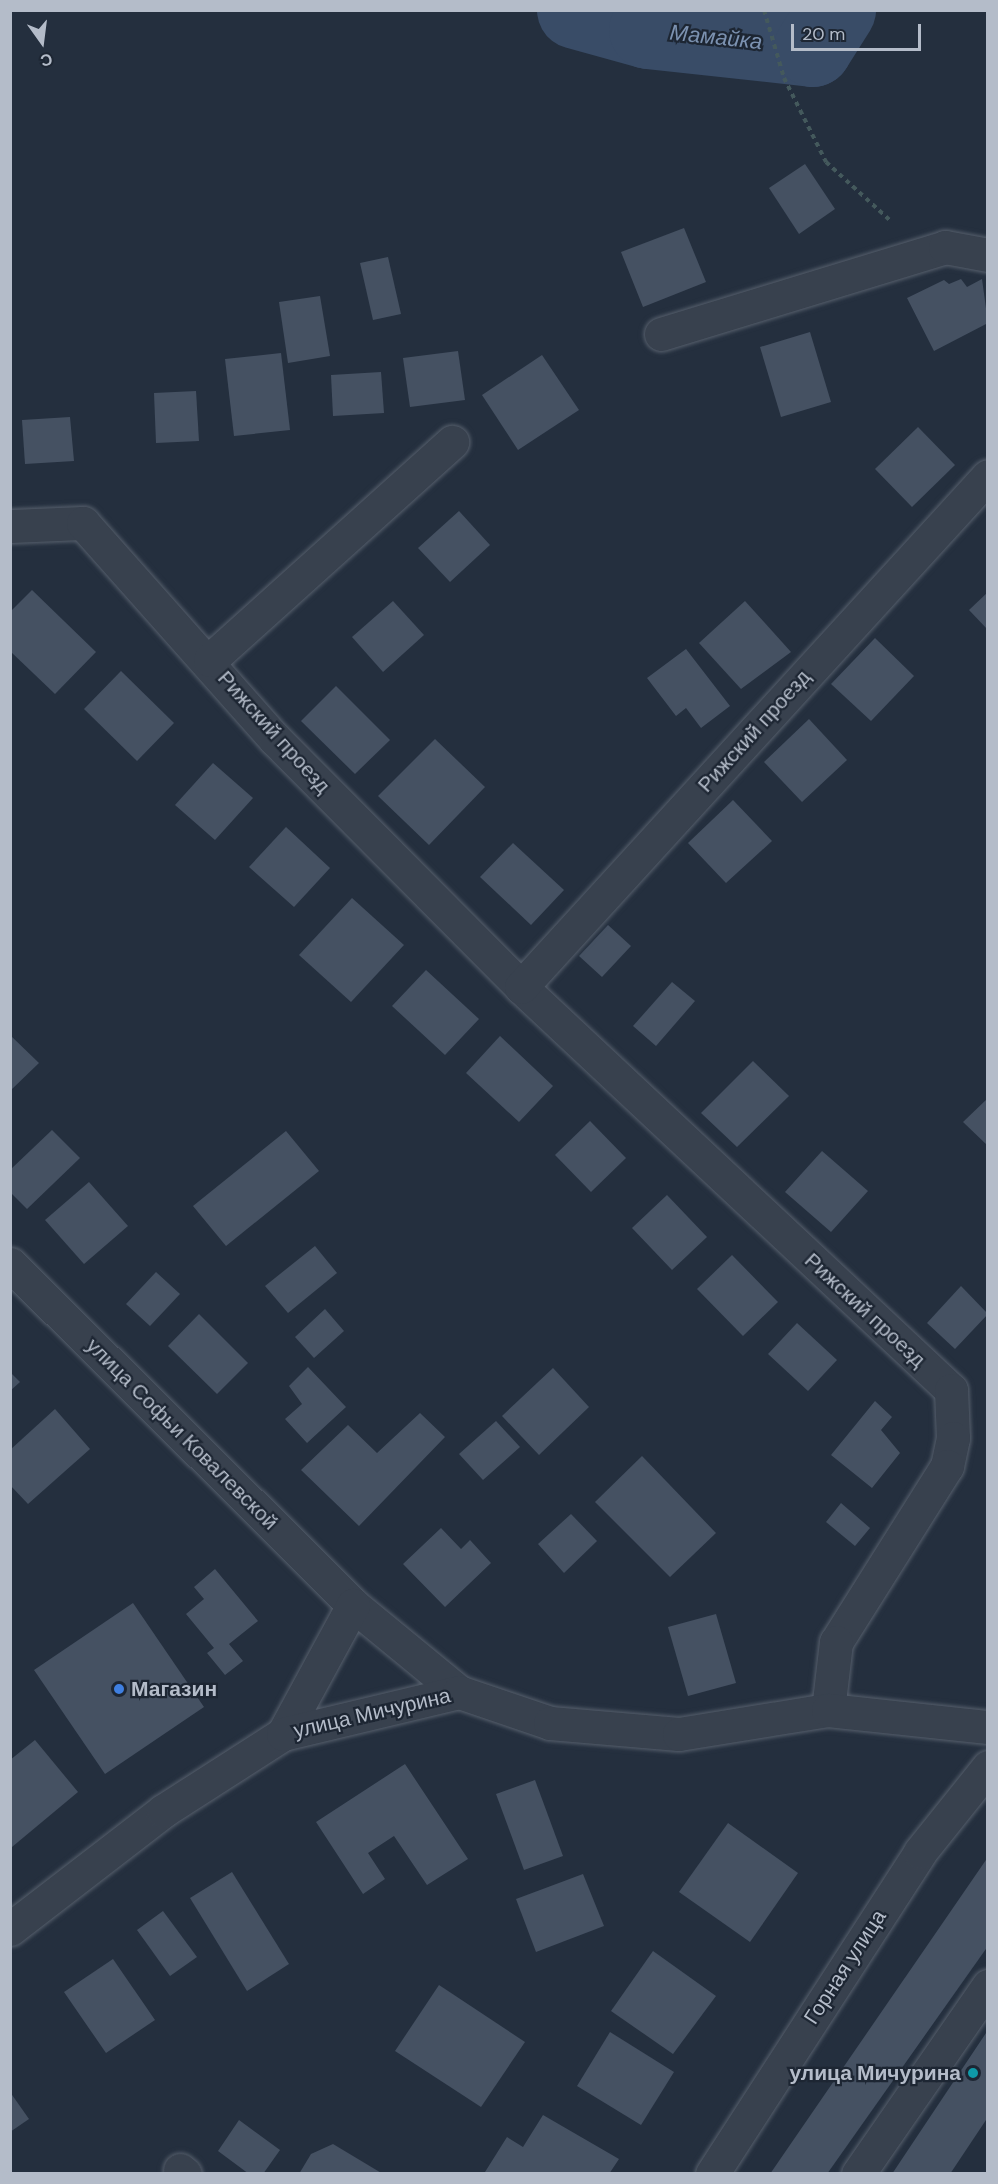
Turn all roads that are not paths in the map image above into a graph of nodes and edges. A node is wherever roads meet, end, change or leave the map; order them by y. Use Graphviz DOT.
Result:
graph roads {
  1 [pos="987,255"];
  2 [pos="661,334"];
  3 [pos="452,442"];
  4 [pos="987,476"];
  5 [pos="10,526"];
  6 [pos="210,660"];
  7 [pos="521,987"];
  8 [pos="10,1264"];
  9 [pos="354,1605"];
  10 [pos="459,1692"];
  11 [pos="828,1710"];
  12 [pos="987,1727"];
  13 [pos="283,1734"];
  14 [pos="987,1767"];
  15 [pos="15,1918"];
  16 [pos="987,1986"];
  17 [pos="712,2174"];
  18 [pos="858,2174"];
  1 -- 2 [label="street"];
  3 -- 6 [label="street"];
  4 -- 7 [label="street, Рижский проезд"];
  5 -- 6 [label="street, Рижский проезд"];
  6 -- 7 [label="street, Рижский проезд"];
  7 -- 11 [label="street, Рижский проезд"];
  8 -- 9 [label="street, улица Софьи Ковалевской"];
  9 -- 10 [label="street, улица Софьи Ковалевской"];
  9 -- 13 [label="street"];
  10 -- 11 [label="street, улица Мичурина"];
  10 -- 13 [label="street, улица Мичурина"];
  11 -- 12 [label="street, улица Мичурина"];
  13 -- 15 [label="street, улица Мичурина"];
  14 -- 17 [label="street, Горная улица"];
  16 -- 18 [label="street"];
}
